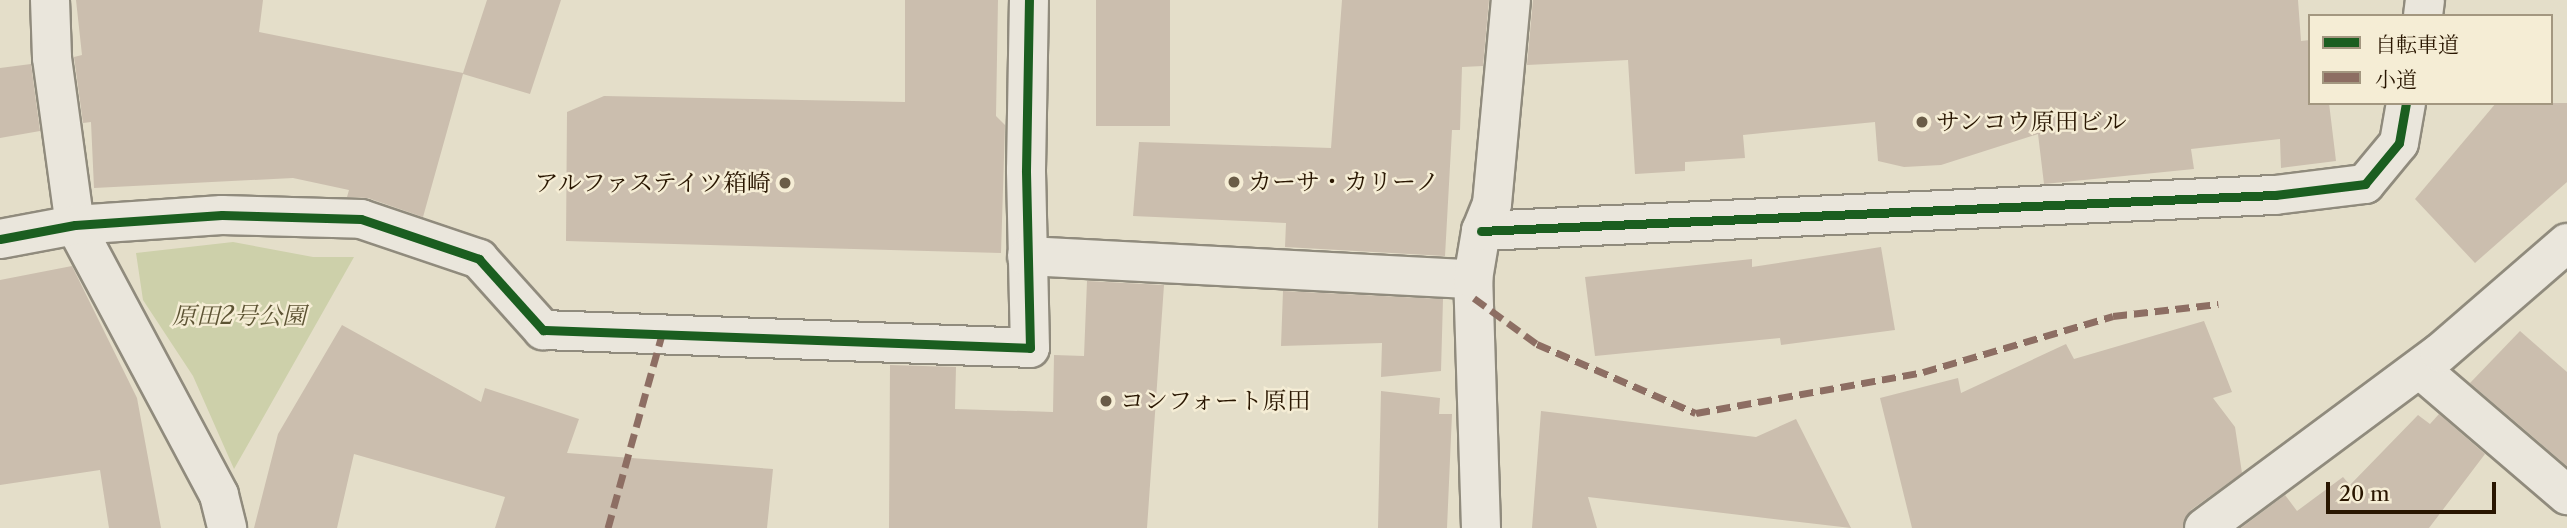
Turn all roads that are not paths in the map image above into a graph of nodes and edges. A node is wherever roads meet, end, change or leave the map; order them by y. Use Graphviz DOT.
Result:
graph roads {
  1 [pos="50,0"];
  2 [pos="1029,0"];
  3 [pos="1511,0"];
  4 [pos="2406,105"];
  5 [pos="75,225"];
  6 [pos="1481,231"];
  7 [pos="0,239"];
  8 [pos="2567,243"];
  9 [pos="1027,256"];
  10 [pos="1473,279"];
  11 [pos="2420,369"];
  12 [pos="2567,495"];
  13 [pos="227,528"];
  14 [pos="1481,528"];
  15 [pos="2204,528"];
  1 -- 5 [label="street"];
  2 -- 9 [label="street"];
  3 -- 6 [label="street"];
  4 -- 6 [label="street"];
  5 -- 7 [label="street"];
  5 -- 9 [label="street"];
  5 -- 13 [label="street"];
  6 -- 10 [label="street"];
  8 -- 11 [label="street"];
  9 -- 10 [label="street"];
  10 -- 14 [label="street"];
  11 -- 12 [label="street"];
  11 -- 15 [label="street"];
}
